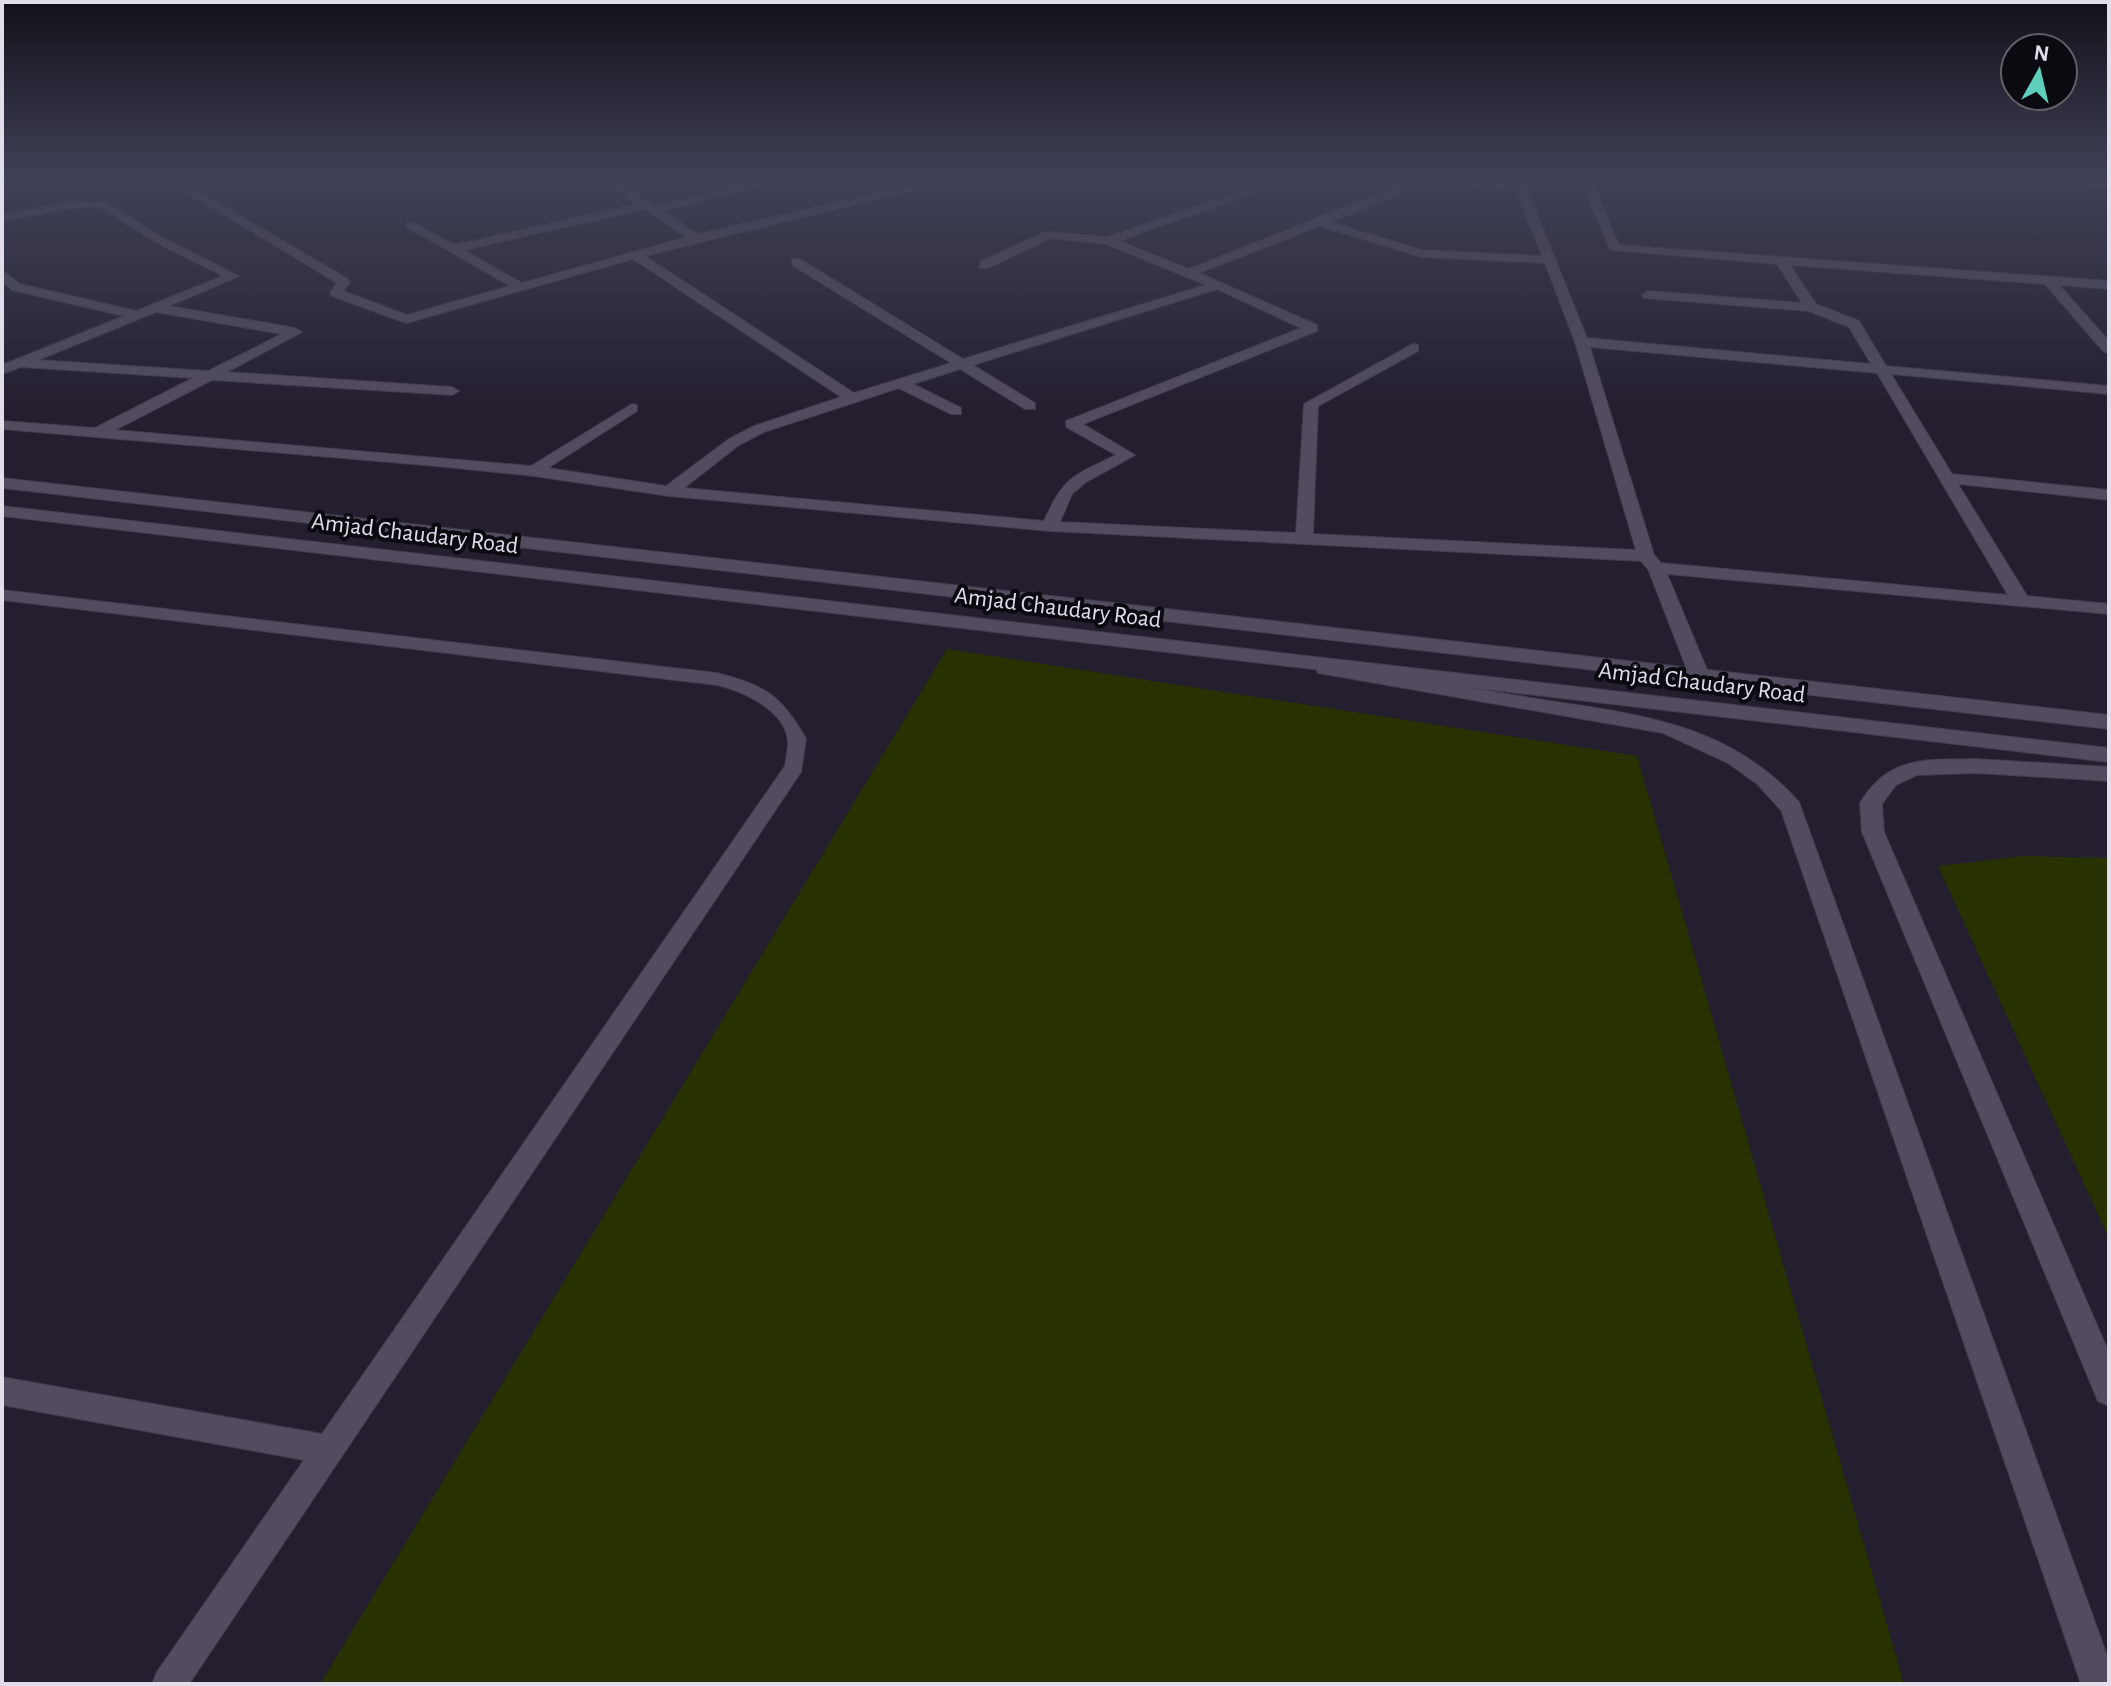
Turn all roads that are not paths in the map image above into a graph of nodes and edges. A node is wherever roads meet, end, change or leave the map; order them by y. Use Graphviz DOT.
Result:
graph roads {
  1 [pos="191,256"];
  2 [pos="300,256"];
  3 [pos="465,256"];
  4 [pos="633,256"];
  5 [pos="636,256"];
  6 [pos="1004,256"];
  7 [pos="1145,256"];
  8 [pos="1233,256"];
  9 [pos="1470,256"];
  10 [pos="1546,256"];
  11 [pos="1730,256"];
  12 [pos="1780,259"];
  13 [pos="1548,260"];
  14 [pos="796,262"];
  15 [pos="984,265"];
  16 [pos="1189,273"];
  17 [pos="2,274"];
  18 [pos="2048,280"];
  19 [pos="1218,285"];
  20 [pos="2109,285"];
  21 [pos="16,287"];
  22 [pos="521,287"];
  23 [pos="2,292"];
  24 [pos="1648,295"];
  25 [pos="1811,307"];
  26 [pos="156,308"];
  27 [pos="136,315"];
  28 [pos="1582,342"];
  29 [pos="1413,348"];
  30 [pos="2109,349"];
  31 [pos="19,363"];
  32 [pos="961,365"];
  33 [pos="1882,369"];
  34 [pos="2,370"];
  35 [pos="207,374"];
  36 [pos="900,383"];
  37 [pos="2109,390"];
  38 [pos="452,391"];
  39 [pos="852,398"];
  40 [pos="1030,406"];
  41 [pos="632,408"];
  42 [pos="956,411"];
  43 [pos="2,425"];
  44 [pos="101,431"];
  45 [pos="534,471"];
  46 [pos="1947,478"];
  47 [pos="2,483"];
  48 [pos="669,491"];
  49 [pos="2109,495"];
  50 [pos="2,511"];
  51 [pos="1050,526"];
  52 [pos="1304,538"];
  53 [pos="1651,562"];
  54 [pos="2,595"];
  55 [pos="2021,601"];
  56 [pos="2109,609"];
  57 [pos="1219,651"];
  58 [pos="1700,677"];
  59 [pos="2109,722"];
  60 [pos="2109,755"];
  61 [pos="2109,774"];
  62 [pos="2109,1390"];
  63 [pos="2,1391"];
  64 [pos="328,1450"];
  65 [pos="169,1684"];
  66 [pos="2099,1684"];
  1 -- 26 [label="street"];
  2 -- 22 [label="street"];
  3 -- 22 [label="street"];
  4 -- 22 [label="street"];
  5 -- 39 [label="street"];
  6 -- 15 [label="street"];
  7 -- 16 [label="street"];
  8 -- 16 [label="street"];
  9 -- 13 [label="street"];
  10 -- 13 [label="street"];
  11 -- 12 [label="street"];
  12 -- 18 [label="street"];
  12 -- 25 [label="street"];
  13 -- 28 [label="street"];
  14 -- 32 [label="street"];
  16 -- 19 [label="street"];
  17 -- 21 [label="street"];
  18 -- 20 [label="street"];
  18 -- 30 [label="street"];
  19 -- 32 [label="street"];
  19 -- 51 [label="street"];
  21 -- 23 [label="street"];
  21 -- 27 [label="street"];
  24 -- 25 [label="street"];
  25 -- 33 [label="street"];
  26 -- 27 [label="street"];
  26 -- 35 [label="street"];
  27 -- 31 [label="street"];
  28 -- 33 [label="street"];
  28 -- 53 [label="street"];
  29 -- 52 [label="street"];
  31 -- 34 [label="street"];
  31 -- 35 [label="street"];
  32 -- 36 [label="street"];
  32 -- 40 [label="street"];
  33 -- 37 [label="street"];
  33 -- 46 [label="street"];
  35 -- 38 [label="street"];
  35 -- 44 [label="street"];
  36 -- 39 [label="street"];
  36 -- 42 [label="street"];
  39 -- 48 [label="street"];
  41 -- 45 [label="street"];
  43 -- 44 [label="street"];
  44 -- 45 [label="street"];
  45 -- 48 [label="street"];
  46 -- 49 [label="street"];
  46 -- 55 [label="street"];
  47 -- 58 [label="street, Amjad Chaudary Road"];
  48 -- 51 [label="street"];
  50 -- 57 [label="street, Amjad Chaudary Road"];
  51 -- 52 [label="street"];
  52 -- 53 [label="street"];
  53 -- 55 [label="street"];
  53 -- 58 [label="street"];
  54 -- 64 [label="lane"];
  55 -- 56 [label="street"];
  57 -- 60 [label="street, Amjad Chaudary Road"];
  57 -- 66 [label="street"];
  58 -- 59 [label="street, Amjad Chaudary Road"];
  61 -- 62 [label="street"];
  63 -- 64 [label="lane"];
  64 -- 65 [label="lane"];
}
